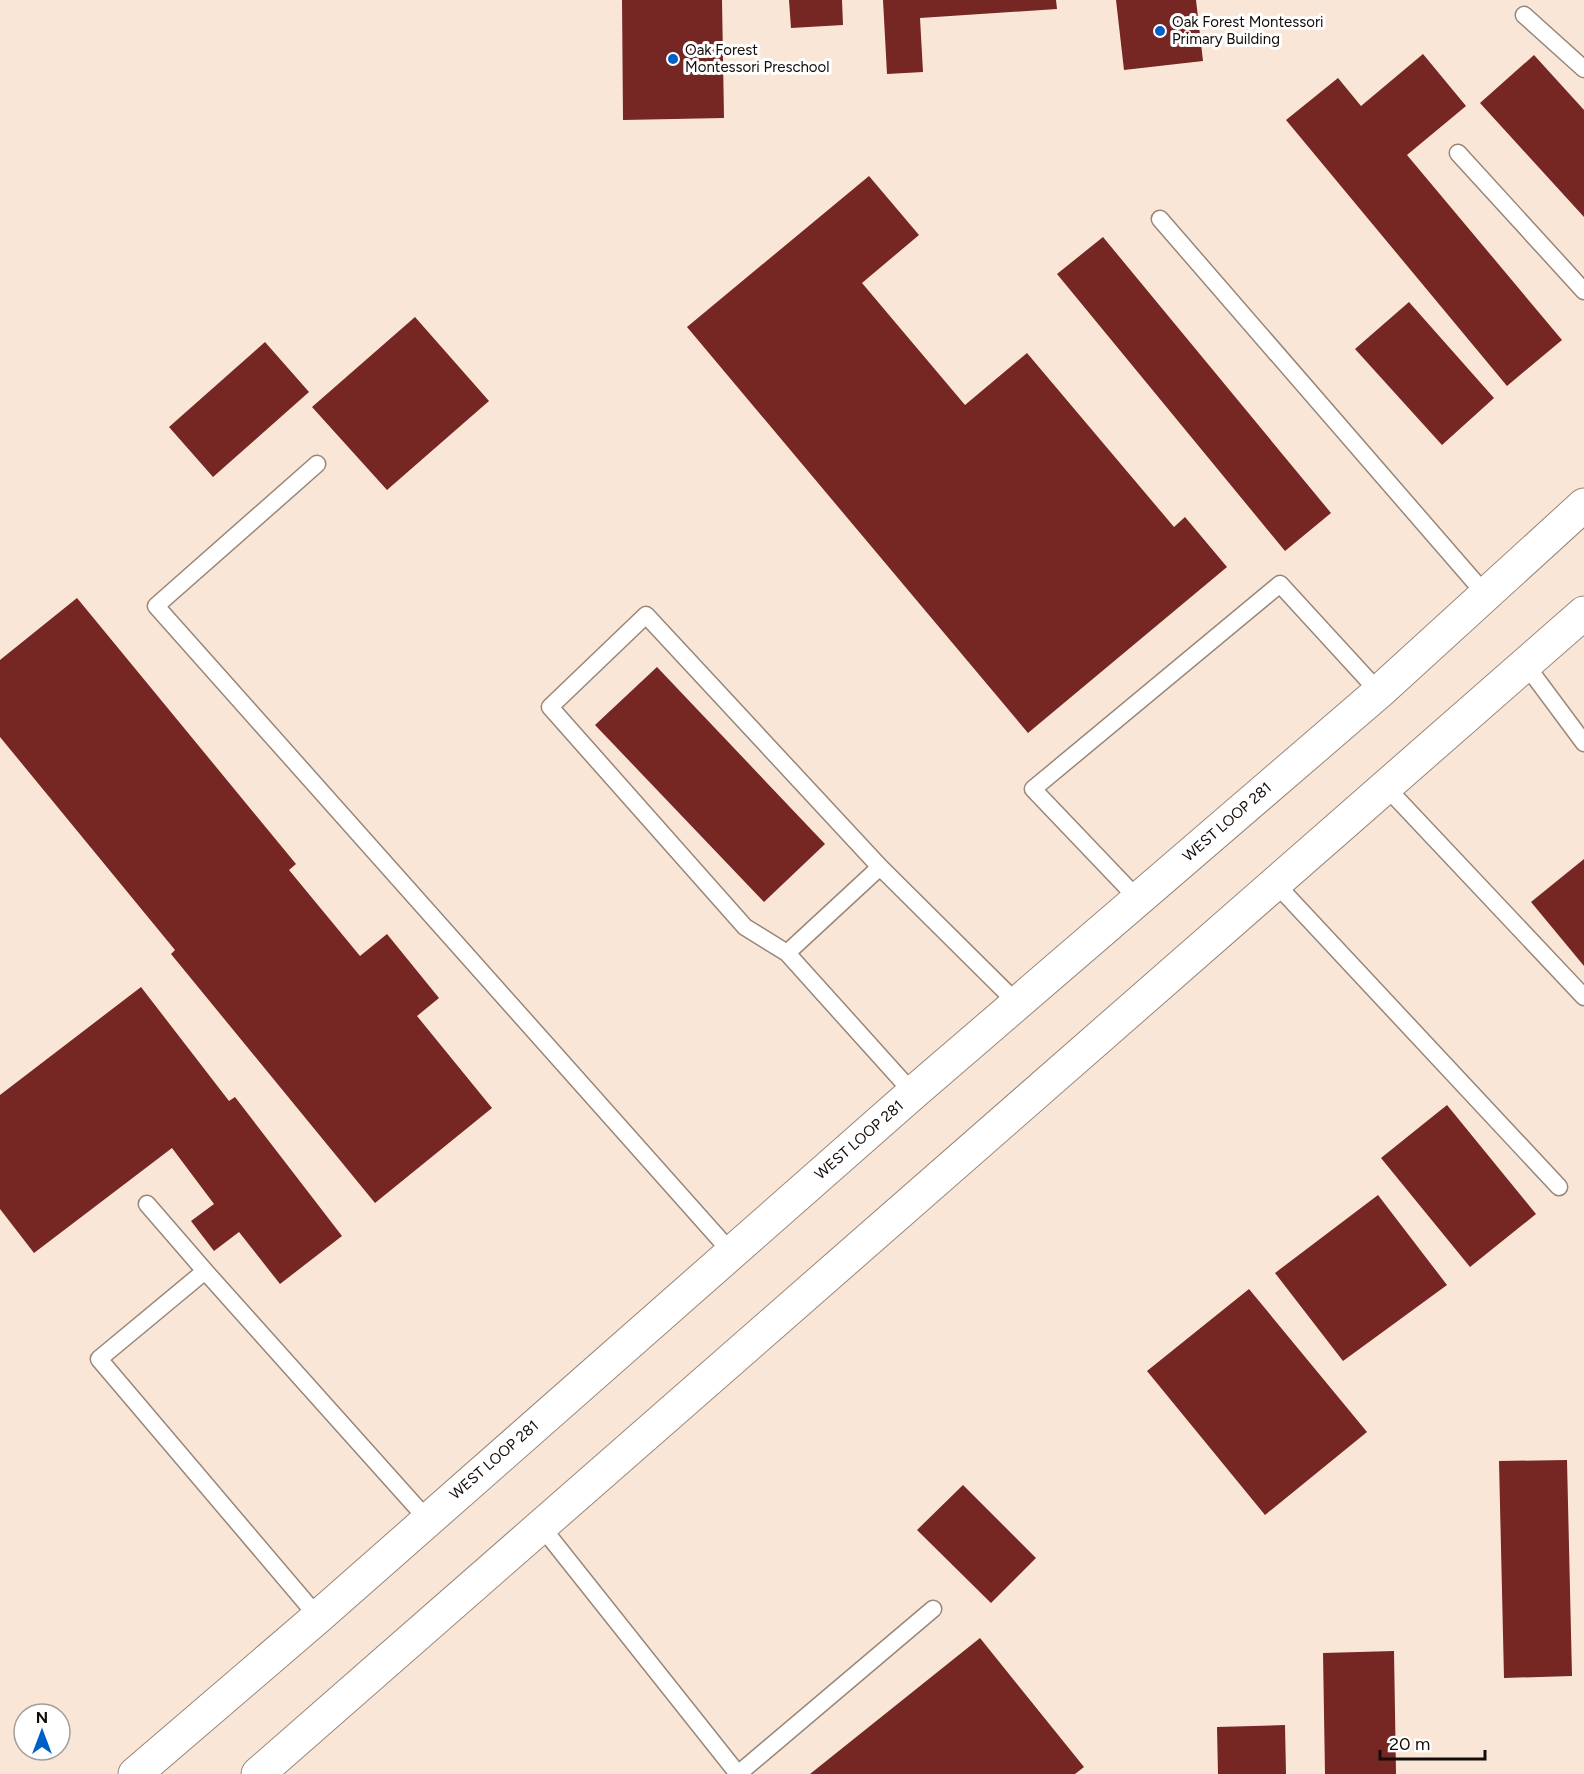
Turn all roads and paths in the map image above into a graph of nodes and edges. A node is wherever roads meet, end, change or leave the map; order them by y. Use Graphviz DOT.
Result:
graph roads {
  1 [pos="1524,15"];
  2 [pos="1584,69"];
  3 [pos="1458,153"];
  4 [pos="1160,219"];
  5 [pos="1584,291"];
  6 [pos="317,464"];
  7 [pos="1584,505"];
  8 [pos="1486,595"];
  9 [pos="1584,613"];
  10 [pos="1526,664"];
  11 [pos="1378,692"];
  12 [pos="1584,743"];
  13 [pos="1386,787"];
  14 [pos="880,867"];
  15 [pos="1276,884"];
  16 [pos="1138,899"];
  17 [pos="787,953"];
  18 [pos="1584,997"];
  19 [pos="1018,1004"];
  20 [pos="913,1092"];
  21 [pos="1558,1187"];
  22 [pos="147,1204"];
  23 [pos="731,1252"];
  24 [pos="205,1271"];
  25 [pos="427,1519"];
  26 [pos="541,1526"];
  27 [pos="933,1609"];
  28 [pos="318,1617"];
  29 [pos="135,1774"];
  30 [pos="258,1774"];
  31 [pos="738,1774"];
  1 -- 2 [label="lane"];
  3 -- 5 [label="lane"];
  4 -- 8 [label="lane"];
  6 -- 23 [label="lane"];
  7 -- 8 [label="highway, WEST LOOP 281"];
  8 -- 11 [label="highway, WEST LOOP 281"];
  9 -- 10 [label="highway"];
  10 -- 12 [label="lane"];
  10 -- 13 [label="highway"];
  11 -- 16 [label="highway, WEST LOOP 281"];
  11 -- 16 [label="lane"];
  13 -- 15 [label="highway"];
  13 -- 18 [label="lane"];
  14 -- 17 [label="lane"];
  14 -- 17 [label="lane"];
  14 -- 19 [label="lane"];
  15 -- 21 [label="lane"];
  15 -- 26 [label="highway"];
  16 -- 19 [label="highway, WEST LOOP 281"];
  17 -- 20 [label="lane"];
  19 -- 20 [label="highway, WEST LOOP 281"];
  20 -- 23 [label="highway, WEST LOOP 281"];
  22 -- 24 [label="lane"];
  23 -- 25 [label="highway, WEST LOOP 281"];
  24 -- 25 [label="lane"];
  24 -- 28 [label="lane"];
  25 -- 28 [label="highway, WEST LOOP 281"];
  26 -- 30 [label="highway"];
  26 -- 31 [label="lane"];
  27 -- 31 [label="lane"];
  28 -- 29 [label="highway, WEST LOOP 281"];
}
